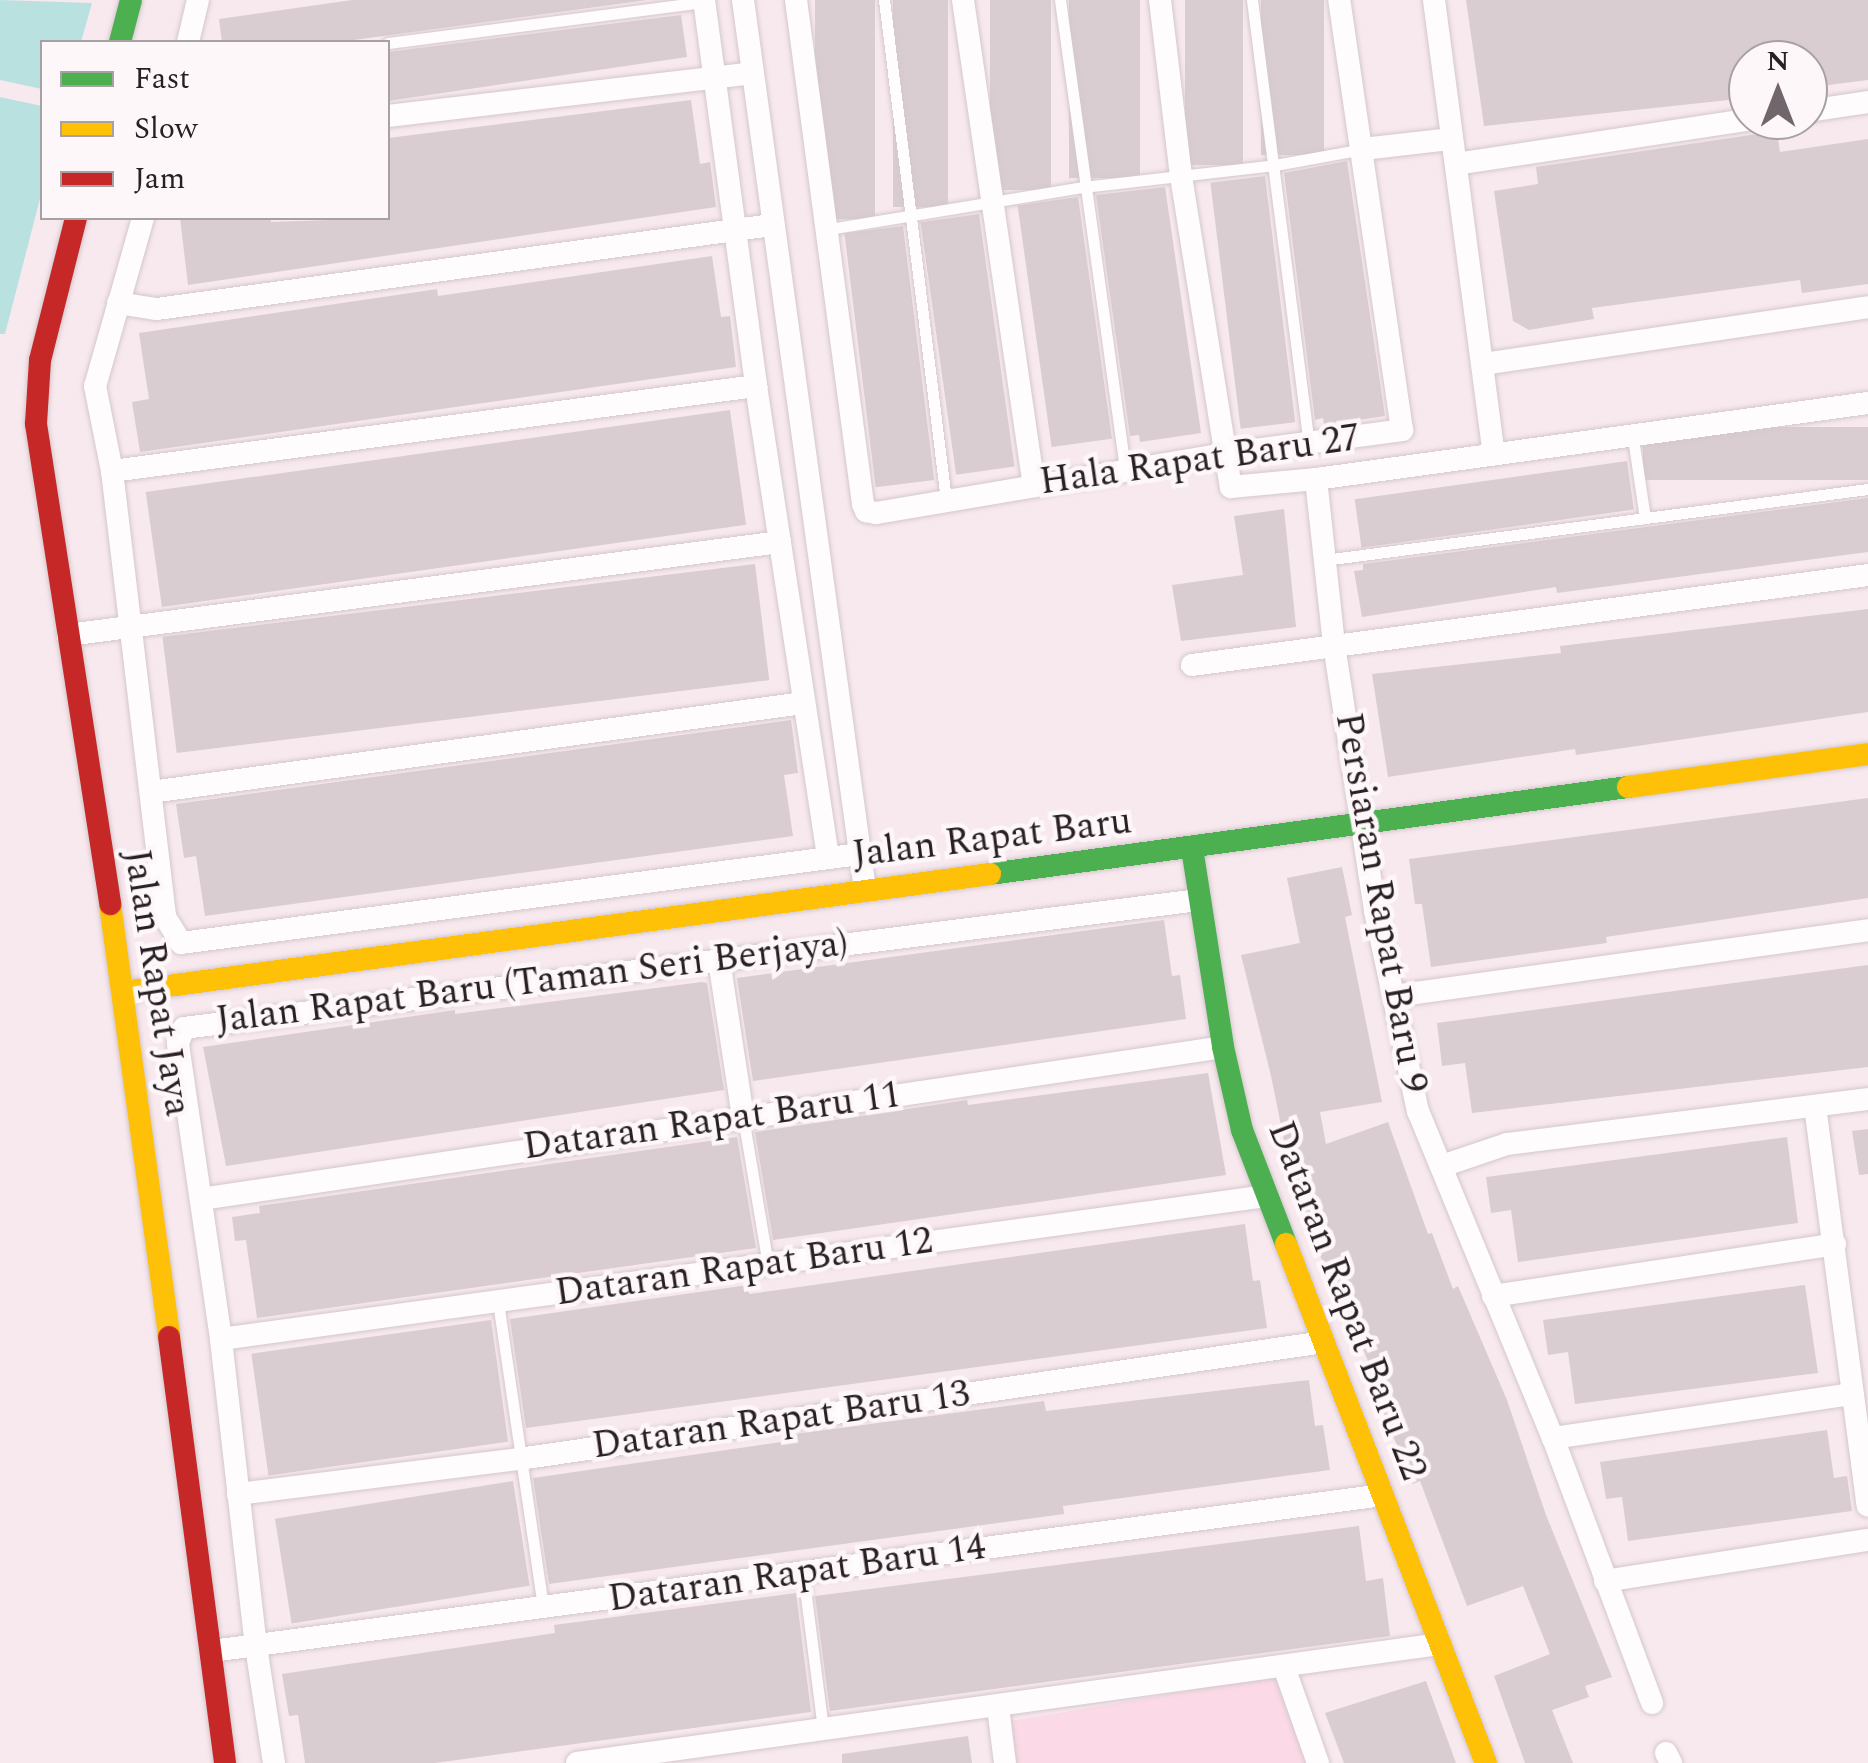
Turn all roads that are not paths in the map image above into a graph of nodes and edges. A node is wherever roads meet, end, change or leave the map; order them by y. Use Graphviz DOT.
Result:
graph roads {
  1 [pos="131,0"];
  2 [pos="198,0"];
  3 [pos="743,0"];
  4 [pos="796,0"];
  5 [pos="884,0"];
  6 [pos="963,0"];
  7 [pos="1060,0"];
  8 [pos="1160,0"];
  9 [pos="1252,0"];
  10 [pos="1340,0"];
  11 [pos="1434,0"];
  12 [pos="704,1"];
  13 [pos="121,40"];
  14 [pos="188,40"];
  15 [pos="390,42"];
  16 [pos="752,74"];
  17 [pos="712,78"];
  18 [pos="1868,102"];
  19 [pos="1828,108"];
  20 [pos="390,116"];
  21 [pos="1728,123"];
  22 [pos="1451,138"];
  23 [pos="1363,149"];
  24 [pos="1456,164"];
  25 [pos="1275,165"];
  26 [pos="1181,176"];
  27 [pos="1082,187"];
  28 [pos="994,202"];
  29 [pos="908,218"];
  30 [pos="76,220"];
  31 [pos="141,220"];
  32 [pos="772,226"];
  33 [pos="735,230"];
  34 [pos="829,230"];
  35 [pos="118,303"];
  36 [pos="1868,307"];
  37 [pos="1483,364"];
  38 [pos="756,386"];
  39 [pos="1868,404"];
  40 [pos="1633,438"];
  41 [pos="1309,443"];
  42 [pos="1493,451"];
  43 [pos="1225,454"];
  44 [pos="1125,470"];
  45 [pos="112,472"];
  46 [pos="1316,479"];
  47 [pos="1034,485"];
  48 [pos="1868,489"];
  49 [pos="946,500"];
  50 [pos="1645,518"];
  51 [pos="780,542"];
  52 [pos="1324,560"];
  53 [pos="1868,574"];
  54 [pos="132,630"];
  55 [pos="68,635"];
  56 [pos="1334,645"];
  57 [pos="1192,665"];
  58 [pos="803,703"];
  59 [pos="1868,754"];
  60 [pos="151,792"];
  61 [pos="1362,826"];
  62 [pos="1192,848"];
  63 [pos="860,854"];
  64 [pos="828,856"];
  65 [pos="865,890"];
  66 [pos="1200,900"];
  67 [pos="165,917"];
  68 [pos="1868,930"];
  69 [pos="719,960"];
  70 [pos="124,992"];
  71 [pos="1394,996"];
  72 [pos="1224,1047"];
  73 [pos="1868,1098"];
  74 [pos="1815,1106"];
  75 [pos="744,1117"];
  76 [pos="1442,1166"];
  77 [pos="1266,1196"];
  78 [pos="201,1199"];
  79 [pos="1835,1244"];
  80 [pos="768,1265"];
  81 [pos="1493,1296"];
  82 [pos="498,1302"];
  83 [pos="222,1339"];
  84 [pos="1324,1342"];
  85 [pos="1852,1394"];
  86 [pos="1553,1438"];
  87 [pos="519,1459"];
  88 [pos="238,1494"];
  89 [pos="1382,1496"];
  90 [pos="1868,1506"];
  91 [pos="1868,1540"];
  92 [pos="804,1573"];
  93 [pos="1605,1581"];
  94 [pos="542,1607"];
  95 [pos="1440,1644"];
  96 [pos="256,1647"];
  97 [pos="212,1651"];
  98 [pos="1284,1667"];
  99 [pos="1652,1704"];
  100 [pos="998,1707"];
  101 [pos="823,1730"];
  102 [pos="225,1763"];
  103 [pos="274,1763"];
  104 [pos="577,1763"];
  105 [pos="1005,1763"];
  106 [pos="1318,1763"];
  107 [pos="1486,1763"];
  1 -- 13 [label="street"];
  2 -- 14 [label="street"];
  3 -- 16 [label="street"];
  4 -- 34 [label="street"];
  5 -- 29 [label="lane"];
  6 -- 28 [label="street"];
  7 -- 27 [label="lane"];
  8 -- 26 [label="street"];
  9 -- 25 [label="lane"];
  10 -- 23 [label="street, Hala Rapat Baru 27"];
  11 -- 22 [label="street"];
  12 -- 15 [label="lane"];
  12 -- 17 [label="street"];
  16 -- 17 [label="street"];
  16 -- 32 [label="street"];
  17 -- 20 [label="street"];
  17 -- 33 [label="street"];
  18 -- 19 [label="street"];
  21 -- 24 [label="street"];
  22 -- 23 [label="street"];
  22 -- 24 [label="street"];
  23 -- 25 [label="lane"];
  23 -- 41 [label="street, Hala Rapat Baru 27"];
  24 -- 37 [label="street"];
  25 -- 26 [label="lane"];
  25 -- 41 [label="lane"];
  26 -- 27 [label="lane"];
  26 -- 43 [label="street"];
  27 -- 28 [label="lane"];
  27 -- 44 [label="lane"];
  28 -- 29 [label="lane"];
  28 -- 47 [label="street"];
  29 -- 34 [label="lane"];
  29 -- 49 [label="lane"];
  30 -- 55 [label="street, Jalan Rapat Jaya"];
  31 -- 35 [label="street, Jalan Rapat Jaya"];
  32 -- 33 [label="street"];
  32 -- 63 [label="street"];
  33 -- 35 [label="street"];
  33 -- 38 [label="street"];
  34 -- 49 [label="street, Hala Rapat Baru 27"];
  35 -- 45 [label="street, Jalan Rapat Jaya"];
  36 -- 37 [label="street"];
  37 -- 42 [label="street"];
  38 -- 45 [label="street"];
  38 -- 51 [label="street"];
  39 -- 40 [label="street"];
  40 -- 42 [label="street"];
  40 -- 50 [label="lane"];
  41 -- 43 [label="street, Hala Rapat Baru 27"];
  42 -- 46 [label="street"];
  43 -- 44 [label="street, Hala Rapat Baru 27"];
  43 -- 46 [label="street"];
  44 -- 47 [label="street, Hala Rapat Baru 27"];
  45 -- 54 [label="street, Jalan Rapat Jaya"];
  46 -- 52 [label="street, Persiaran Rapat Baru 9"];
  47 -- 49 [label="street, Hala Rapat Baru 27"];
  48 -- 50 [label="lane"];
  50 -- 52 [label="lane"];
  51 -- 54 [label="street"];
  51 -- 58 [label="street"];
  52 -- 56 [label="street, Persiaran Rapat Baru 9"];
  53 -- 56 [label="street"];
  54 -- 55 [label="street"];
  54 -- 60 [label="street, Jalan Rapat Jaya"];
  55 -- 70 [label="street, Jalan Rapat Jaya"];
  56 -- 57 [label="street"];
  56 -- 61 [label="street, Persiaran Rapat Baru 9"];
  58 -- 60 [label="street"];
  58 -- 64 [label="street"];
  59 -- 61 [label="street, Jalan Rapat Baru"];
  60 -- 67 [label="street, Jalan Rapat Jaya"];
  61 -- 62 [label="street, Jalan Rapat Baru"];
  61 -- 71 [label="street, Persiaran Rapat Baru 9"];
  62 -- 65 [label="street, Jalan Rapat Baru"];
  62 -- 66 [label="street, Dataran Rapat Baru 22"];
  63 -- 64 [label="street, Jalan Rapat Baru"];
  63 -- 65 [label="street"];
  64 -- 67 [label="street, Jalan Rapat Baru"];
  65 -- 70 [label="street, Jalan Rapat Baru"];
  66 -- 69 [label="street, Jalan Rapat Baru (Taman Seri Berjaya)"];
  66 -- 72 [label="street, Dataran Rapat Baru 22"];
  68 -- 71 [label="street"];
  69 -- 75 [label="street"];
  69 -- 78 [label="street, Jalan Rapat Baru (Taman Seri Berjaya)"];
  70 -- 97 [label="street, Jalan Rapat Jaya"];
  71 -- 76 [label="street, Persiaran Rapat Baru 9"];
  72 -- 75 [label="street, Dataran Rapat Baru 11"];
  72 -- 77 [label="street, Dataran Rapat Baru 22"];
  73 -- 74 [label="street"];
  74 -- 76 [label="street"];
  74 -- 79 [label="street"];
  75 -- 78 [label="street, Dataran Rapat Baru 11"];
  75 -- 80 [label="lane"];
  76 -- 81 [label="street, Persiaran Rapat Baru 9"];
  77 -- 80 [label="street, Dataran Rapat Baru 12"];
  77 -- 84 [label="street, Dataran Rapat Baru 22"];
  78 -- 83 [label="street, Jalan Rapat Baru (Taman Seri Berjaya)"];
  79 -- 81 [label="street"];
  79 -- 85 [label="street"];
  80 -- 82 [label="street, Dataran Rapat Baru 12"];
  81 -- 86 [label="street, Persiaran Rapat Baru 9"];
  82 -- 83 [label="street, Dataran Rapat Baru 12"];
  82 -- 87 [label="lane"];
  83 -- 88 [label="street, Jalan Rapat Baru (Taman Seri Berjaya)"];
  84 -- 87 [label="street, Dataran Rapat Baru 13"];
  84 -- 89 [label="street, Dataran Rapat Baru 22"];
  85 -- 86 [label="street"];
  85 -- 90 [label="street"];
  86 -- 93 [label="street, Persiaran Rapat Baru 9"];
  87 -- 88 [label="street, Dataran Rapat Baru 13"];
  87 -- 94 [label="lane"];
  88 -- 96 [label="street, Jalan Rapat Baru (Taman Seri Berjaya)"];
  89 -- 92 [label="street, Dataran Rapat Baru 14"];
  89 -- 95 [label="street, Dataran Rapat Baru 22"];
  91 -- 93 [label="street"];
  92 -- 94 [label="street, Dataran Rapat Baru 14"];
  92 -- 101 [label="lane"];
  93 -- 99 [label="street, Persiaran Rapat Baru 9"];
  94 -- 96 [label="street, Dataran Rapat Baru 14"];
  95 -- 98 [label="street"];
  95 -- 107 [label="street, Dataran Rapat Baru 22"];
  96 -- 97 [label="street, Dataran Rapat Baru 14"];
  96 -- 103 [label="street, Jalan Rapat Baru (Taman Seri Berjaya)"];
  97 -- 102 [label="street, Jalan Rapat Jaya"];
  98 -- 100 [label="street"];
  98 -- 106 [label="street"];
  100 -- 101 [label="street"];
  100 -- 105 [label="street"];
  101 -- 104 [label="street"];
}
